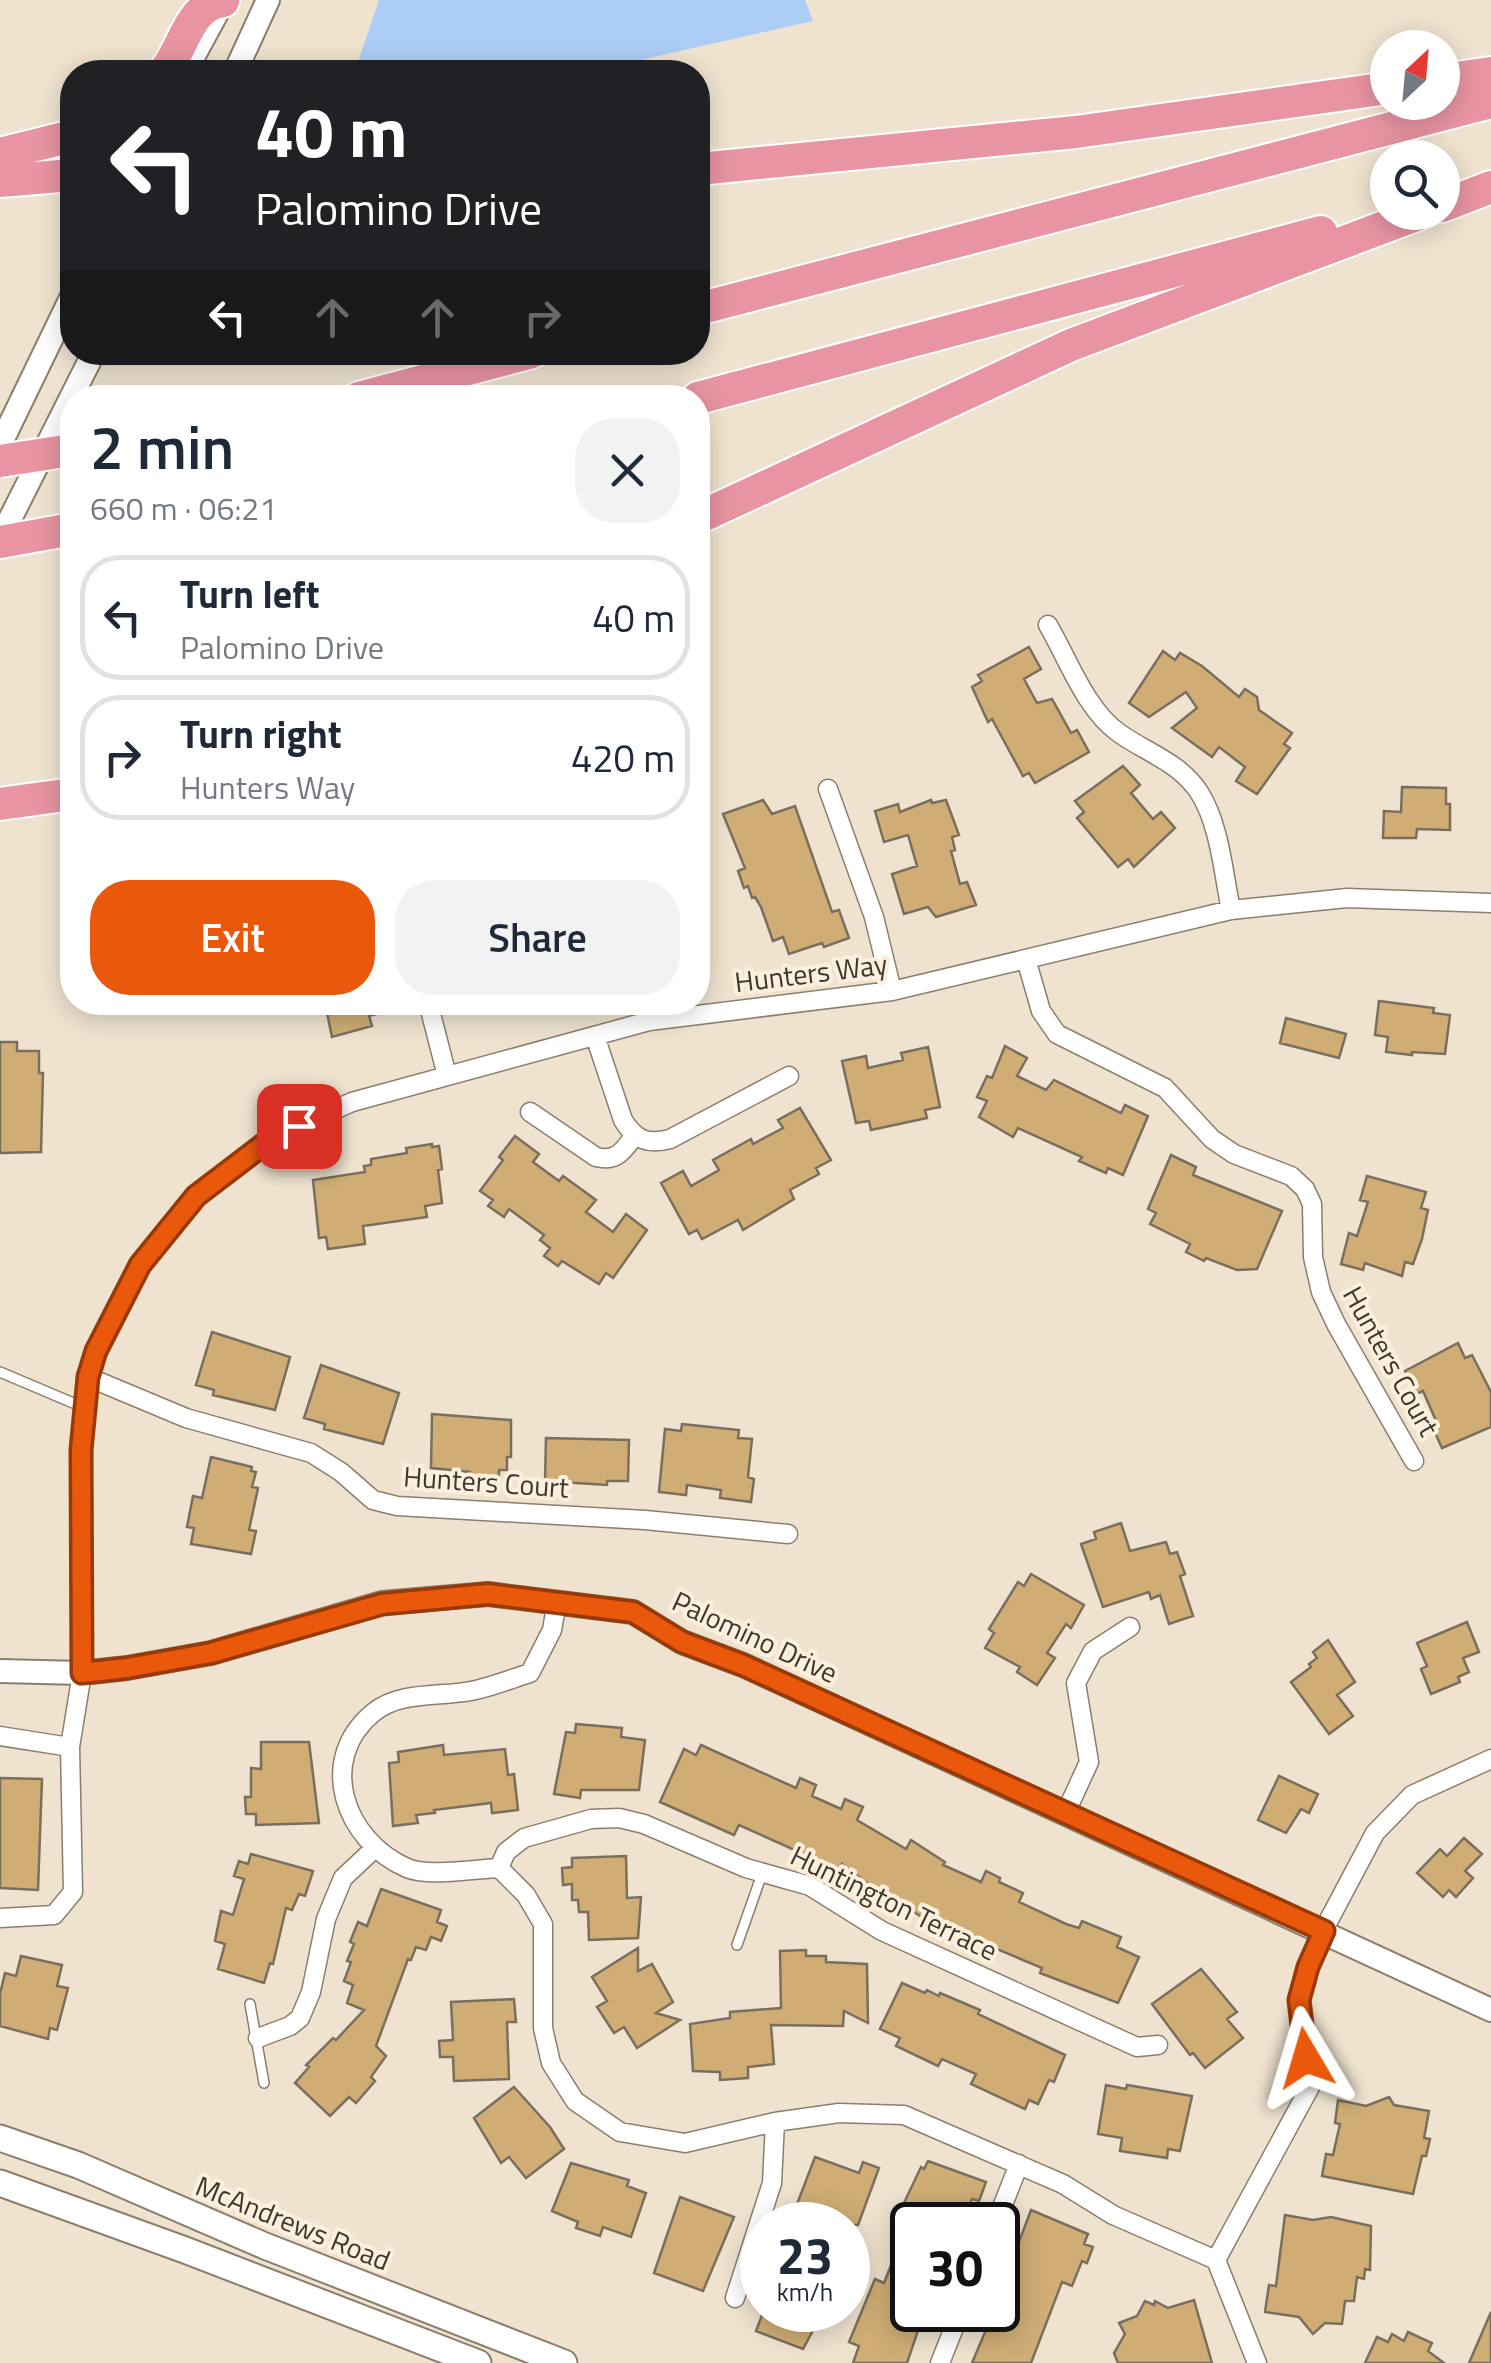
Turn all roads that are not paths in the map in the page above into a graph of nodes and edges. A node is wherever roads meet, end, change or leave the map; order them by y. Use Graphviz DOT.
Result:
graph roads {
  1 [pos="268,0"];
  2 [pos="223,1"];
  3 [pos="171,60"];
  4 [pos="191,60"];
  5 [pos="241,60"];
  6 [pos="1491,74"];
  7 [pos="1460,78"];
  8 [pos="1370,91"];
  9 [pos="1491,102"];
  10 [pos="60,139"];
  11 [pos="0,154"];
  12 [pos="710,167"];
  13 [pos="60,176"];
  14 [pos="0,180"];
  15 [pos="1491,187"];
  16 [pos="1460,196"];
  17 [pos="1370,218"];
  18 [pos="1377,230"];
  19 [pos="710,307"];
  20 [pos="60,321"];
  21 [pos="483,365"];
  22 [pos="408,385"];
  23 [pos="710,395"];
  24 [pos="60,420"];
  25 [pos="0,445"];
  26 [pos="60,452"];
  27 [pos="0,461"];
  28 [pos="710,512"];
  29 [pos="60,532"];
  30 [pos="0,540"];
  31 [pos="1048,624"];
  32 [pos="60,779"];
  33 [pos="0,785"];
  34 [pos="828,788"];
  35 [pos="60,796"];
  36 [pos="0,804"];
  37 [pos="1491,903"];
  38 [pos="1231,910"];
  39 [pos="1026,959"];
  40 [pos="892,992"];
  41 [pos="710,1014"];
  42 [pos="431,1015"];
  43 [pos="699,1015"];
  44 [pos="595,1036"];
  45 [pos="447,1076"];
  46 [pos="788,1076"];
  47 [pos="530,1112"];
  48 [pos="635,1136"];
  49 [pos="0,1372"];
  50 [pos="88,1377"];
  51 [pos="85,1408"];
  52 [pos="1414,1461"];
  53 [pos="788,1534"];
  54 [pos="557,1601"];
  55 [pos="1130,1626"];
  56 [pos="0,1671"];
  57 [pos="82,1673"];
  58 [pos="0,1736"];
  59 [pos="70,1747"];
  60 [pos="1491,1759"];
  61 [pos="1066,1812"];
  62 [pos="375,1848"];
  63 [pos="499,1868"];
  64 [pos="763,1871"];
  65 [pos="0,1918"];
  66 [pos="1324,1931"];
  67 [pos="738,1946"];
  68 [pos="250,2004"];
  69 [pos="1491,2010"];
  70 [pos="258,2038"];
  71 [pos="1158,2045"];
  72 [pos="264,2083"];
  73 [pos="776,2122"];
  74 [pos="0,2138"];
  75 [pos="1019,2164"];
  76 [pos="0,2183"];
  77 [pos="1004,2202"];
  78 [pos="1216,2260"];
  79 [pos="735,2298"];
  80 [pos="952,2332"];
  81 [pos="478,2363"];
  82 [pos="564,2363"];
  83 [pos="940,2363"];
  84 [pos="1256,2363"];
  1 -- 5 [label="street"];
  2 -- 3 [label="highway"];
  2 -- 4 [label="street"];
  6 -- 7 [label="highway"];
  8 -- 12 [label="highway"];
  9 -- 19 [label="highway"];
  10 -- 11 [label="highway"];
  13 -- 14 [label="highway"];
  15 -- 16 [label="highway"];
  17 -- 23 [label="highway"];
  18 -- 28 [label="highway"];
  20 -- 25 [label="street"];
  21 -- 22 [label="highway"];
  24 -- 30 [label="street"];
  26 -- 27 [label="highway, bridge"];
  29 -- 30 [label="highway"];
  31 -- 38 [label="street"];
  32 -- 33 [label="highway"];
  34 -- 40 [label="street"];
  35 -- 36 [label="highway"];
  37 -- 38 [label="street, Hunters Way"];
  38 -- 39 [label="street, Hunters Way"];
  39 -- 40 [label="street, Hunters Way"];
  39 -- 52 [label="street, Hunters Court"];
  40 -- 41 [label="street, Hunters Way"];
  42 -- 45 [label="street"];
  43 -- 44 [label="street, Hunters Way"];
  44 -- 45 [label="street, Hunters Way"];
  44 -- 48 [label="street"];
  45 -- 50 [label="street, Hunters Way"];
  46 -- 48 [label="street"];
  47 -- 48 [label="street"];
  49 -- 51 [label="lane"];
  50 -- 51 [label="street, Hunters Way"];
  50 -- 53 [label="street, Hunters Court"];
  51 -- 57 [label="street, Hunters Way"];
  54 -- 57 [label="street, Palomino Drive"];
  54 -- 61 [label="street, Palomino Drive"];
  54 -- 62 [label="street"];
  55 -- 61 [label="street"];
  56 -- 57 [label="street, Palomino Drive"];
  57 -- 59 [label="street, Hunters Way"];
  58 -- 59 [label="street"];
  59 -- 65 [label="street, Hunters Way"];
  60 -- 66 [label="street"];
  61 -- 66 [label="street, Palomino Drive"];
  62 -- 63 [label="street"];
  62 -- 70 [label="street"];
  63 -- 64 [label="street, Huntington Terrace"];
  63 -- 73 [label="street"];
  64 -- 67 [label="lane"];
  64 -- 71 [label="street, Huntington Terrace"];
  66 -- 69 [label="street, Palomino Drive"];
  66 -- 78 [label="street"];
  68 -- 70 [label="lane"];
  70 -- 72 [label="lane"];
  73 -- 75 [label="street"];
  73 -- 79 [label="street"];
  74 -- 82 [label="main road, McAndrews Road"];
  75 -- 77 [label="street"];
  75 -- 78 [label="street"];
  76 -- 81 [label="main road"];
  78 -- 84 [label="street"];
  80 -- 83 [label="street"];
}
